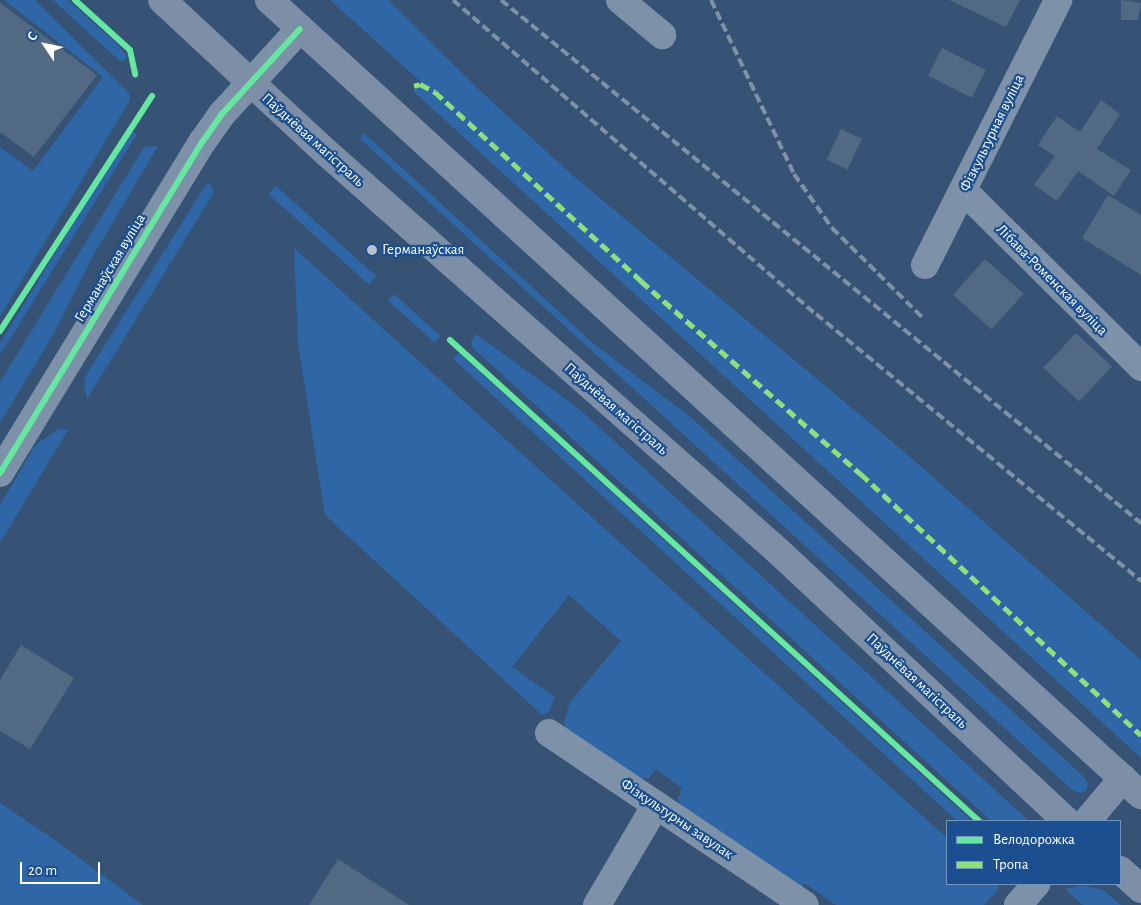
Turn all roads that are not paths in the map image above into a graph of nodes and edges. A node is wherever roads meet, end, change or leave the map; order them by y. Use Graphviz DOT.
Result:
graph roads {
  1 [pos="162,0"];
  2 [pos="269,0"];
  3 [pos="620,0"];
  4 [pos="1058,0"];
  5 [pos="300,28"];
  6 [pos="662,36"];
  7 [pos="251,83"];
  8 [pos="964,191"];
  9 [pos="925,265"];
  10 [pos="1141,367"];
  11 [pos="0,473"];
  12 [pos="549,733"];
  13 [pos="1132,786"];
  14 [pos="656,805"];
  15 [pos="1066,820"];
  16 [pos="1088,820"];
  17 [pos="1121,871"];
  18 [pos="1035,885"];
  19 [pos="1141,889"];
  20 [pos="597,905"];
  21 [pos="805,905"];
  22 [pos="1018,905"];
  1 -- 7 [label="main road, Паўднёвая магістраль"];
  2 -- 5 [label="main road"];
  3 -- 6 [label="street"];
  4 -- 8 [label="street, Фізкультурная вуліца"];
  5 -- 7 [label="street, Германаўская вуліца"];
  5 -- 13 [label="main road"];
  7 -- 11 [label="street, Германаўская вуліца"];
  7 -- 15 [label="main road, Паўднёвая магістраль"];
  8 -- 9 [label="street, Фізкультурная вуліца"];
  8 -- 10 [label="street, Лібава-Роменская вуліца"];
  12 -- 14 [label="street, Фізкультурны завулак"];
  13 -- 16 [label="main road"];
  14 -- 20 [label="street"];
  14 -- 21 [label="street, Фізкультурны завулак"];
  17 -- 19 [label="main road"];
  18 -- 22 [label="street"];
}
